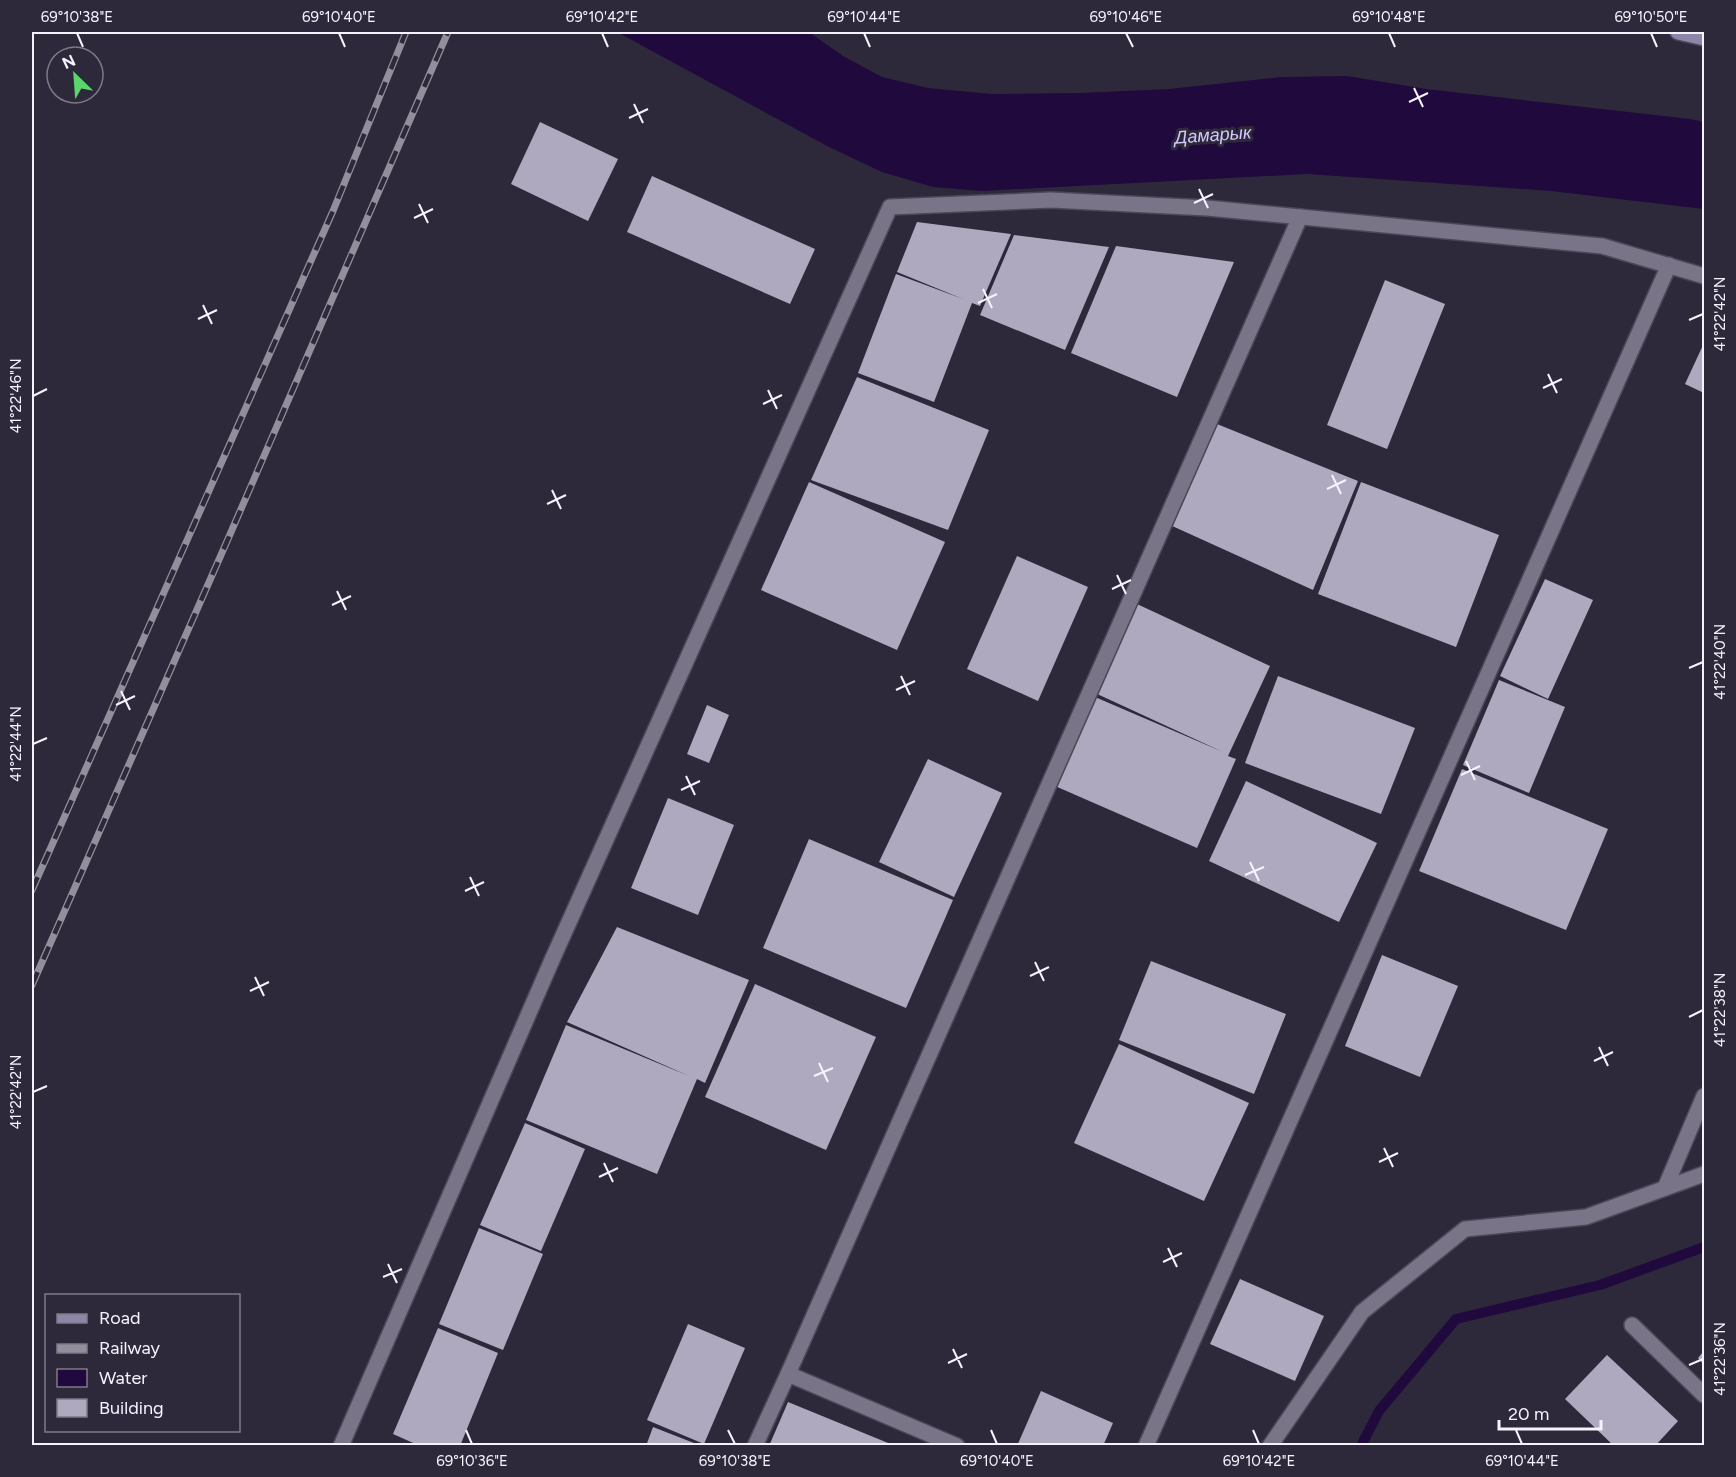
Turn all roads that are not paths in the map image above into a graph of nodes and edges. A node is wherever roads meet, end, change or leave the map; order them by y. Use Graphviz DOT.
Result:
graph roads {
  1 [pos="1678,32"];
  2 [pos="1704,38"];
  3 [pos="1300,217"];
  4 [pos="1668,265"];
  5 [pos="1704,276"];
  6 [pos="1704,1096"];
  7 [pos="1704,1174"];
  8 [pos="1665,1188"];
  9 [pos="1632,1324"];
  10 [pos="788,1374"];
  11 [pos="1704,1395"];
  12 [pos="341,1446"];
  13 [pos="754,1446"];
  14 [pos="957,1446"];
  15 [pos="1146,1446"];
  16 [pos="1270,1446"];
  1 -- 2 [label="main road"];
  3 -- 4 [label="street"];
  3 -- 10 [label="street"];
  3 -- 12 [label="street"];
  4 -- 5 [label="street"];
  4 -- 15 [label="street"];
  6 -- 8 [label="street"];
  7 -- 8 [label="street"];
  8 -- 16 [label="street"];
  9 -- 11 [label="street"];
  10 -- 13 [label="street"];
  10 -- 14 [label="street"];
}
